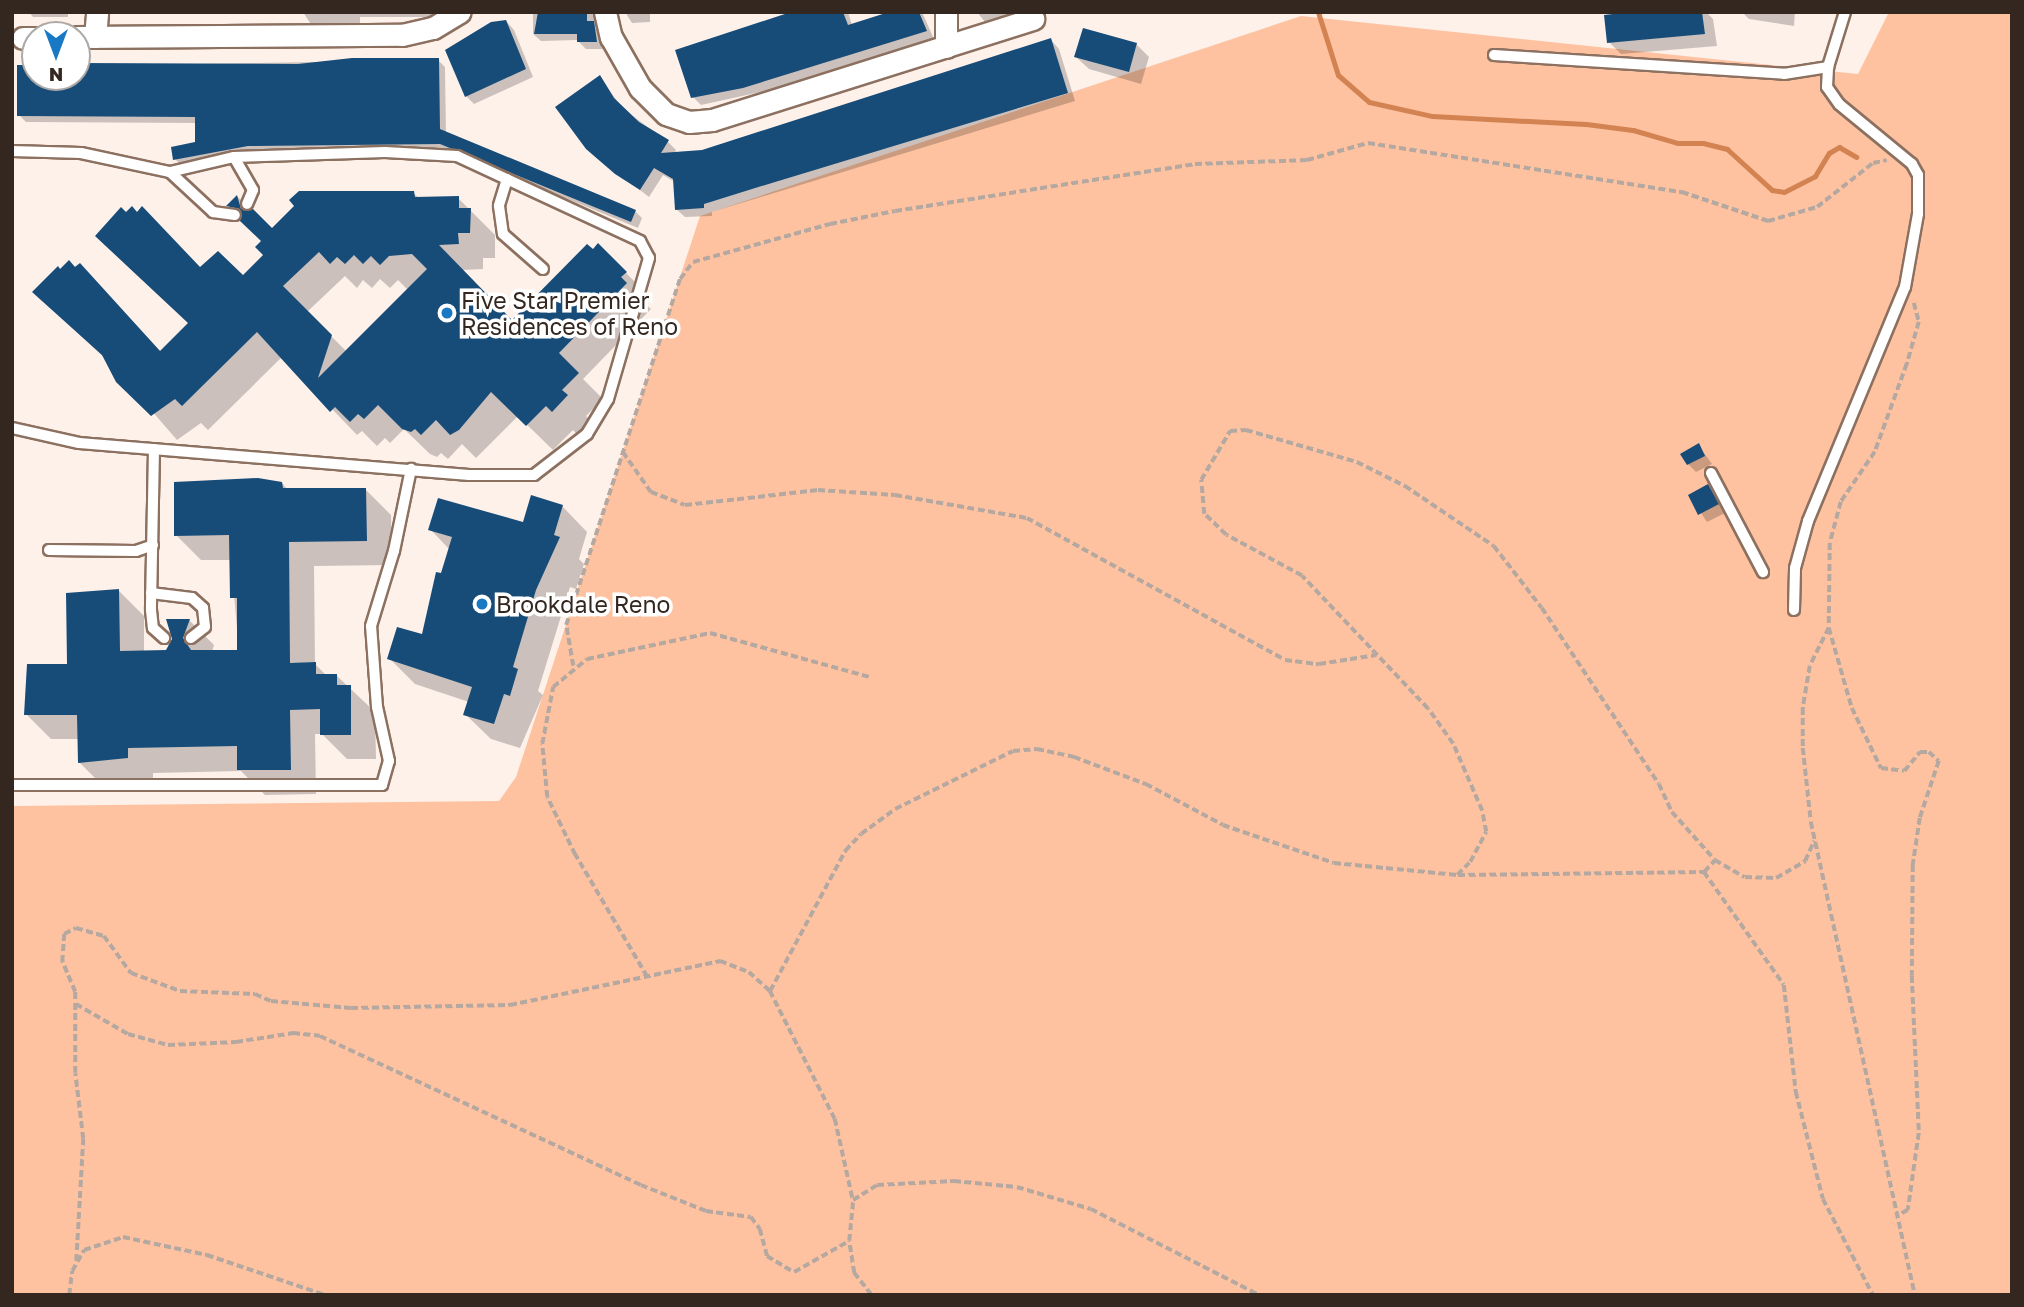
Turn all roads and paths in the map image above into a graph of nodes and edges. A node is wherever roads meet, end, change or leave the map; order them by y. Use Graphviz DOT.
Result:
graph roads {
  1 [pos="460,12"];
  2 [pos="606,12"];
  3 [pos="946,12"];
  4 [pos="1846,12"];
  5 [pos="1033,19"];
  6 [pos="91,37"];
  7 [pos="946,47"];
  8 [pos="1494,55"];
  9 [pos="1828,67"];
  10 [pos="12,151"];
  11 [pos="234,157"];
  12 [pos="1892,160"];
  13 [pos="170,172"];
  14 [pos="507,179"];
  15 [pos="247,204"];
  16 [pos="235,215"];
  17 [pos="543,269"];
  18 [pos="1905,287"];
  19 [pos="12,428"];
  20 [pos="154,449"];
  21 [pos="623,452"];
  22 [pos="411,469"];
  23 [pos="1711,473"];
  24 [pos="153,545"];
  25 [pos="49,550"];
  26 [pos="1763,572"];
  27 [pos="151,593"];
  28 [pos="1794,610"];
  29 [pos="1829,628"];
  30 [pos="164,638"];
  31 [pos="191,638"];
  32 [pos="1377,655"];
  33 [pos="573,666"];
  34 [pos="870,677"];
  35 [pos="12,785"];
  36 [pos="1815,839"];
  37 [pos="1715,860"];
  38 [pos="1704,872"];
  39 [pos="1457,875"];
  40 [pos="647,977"];
  41 [pos="770,991"];
  42 [pos="76,1004"];
  43 [pos="853,1200"];
  44 [pos="1900,1215"];
  45 [pos="849,1241"];
  46 [pos="76,1262"];
  47 [pos="69,1295"];
  48 [pos="325,1295"];
  49 [pos="871,1295"];
  50 [pos="1259,1295"];
  51 [pos="1873,1295"];
  52 [pos="1915,1295"];
  1 -- 6 [label="street"];
  2 -- 7 [label="street"];
  3 -- 7 [label="street"];
  4 -- 9 [label="lane"];
  5 -- 7 [label="street"];
  8 -- 9 [label="lane"];
  9 -- 18 [label="lane"];
  10 -- 13 [label="lane"];
  11 -- 13 [label="lane"];
  11 -- 14 [label="lane"];
  11 -- 15 [label="lane"];
  12 -- 21 [label="path"];
  13 -- 16 [label="lane"];
  14 -- 17 [label="lane"];
  14 -- 22 [label="lane"];
  18 -- 28 [label="lane"];
  18 -- 29 [label="path"];
  19 -- 20 [label="lane"];
  20 -- 22 [label="lane"];
  20 -- 24 [label="lane"];
  21 -- 32 [label="path"];
  21 -- 33 [label="path"];
  22 -- 35 [label="lane"];
  23 -- 26 [label="lane"];
  24 -- 25 [label="lane"];
  24 -- 27 [label="lane"];
  27 -- 30 [label="lane"];
  27 -- 31 [label="lane"];
  29 -- 36 [label="path"];
  29 -- 44 [label="path"];
  32 -- 37 [label="path"];
  32 -- 39 [label="path"];
  33 -- 34 [label="path"];
  33 -- 40 [label="path"];
  36 -- 37 [label="path"];
  36 -- 44 [label="path"];
  37 -- 38 [label="path"];
  38 -- 39 [label="path"];
  38 -- 51 [label="path"];
  39 -- 41 [label="path"];
  40 -- 41 [label="path"];
  40 -- 42 [label="path"];
  41 -- 43 [label="path"];
  42 -- 45 [label="path"];
  42 -- 46 [label="path"];
  43 -- 45 [label="path"];
  43 -- 50 [label="path"];
  44 -- 52 [label="path"];
  45 -- 49 [label="path"];
  46 -- 47 [label="path"];
  46 -- 48 [label="path"];
}
